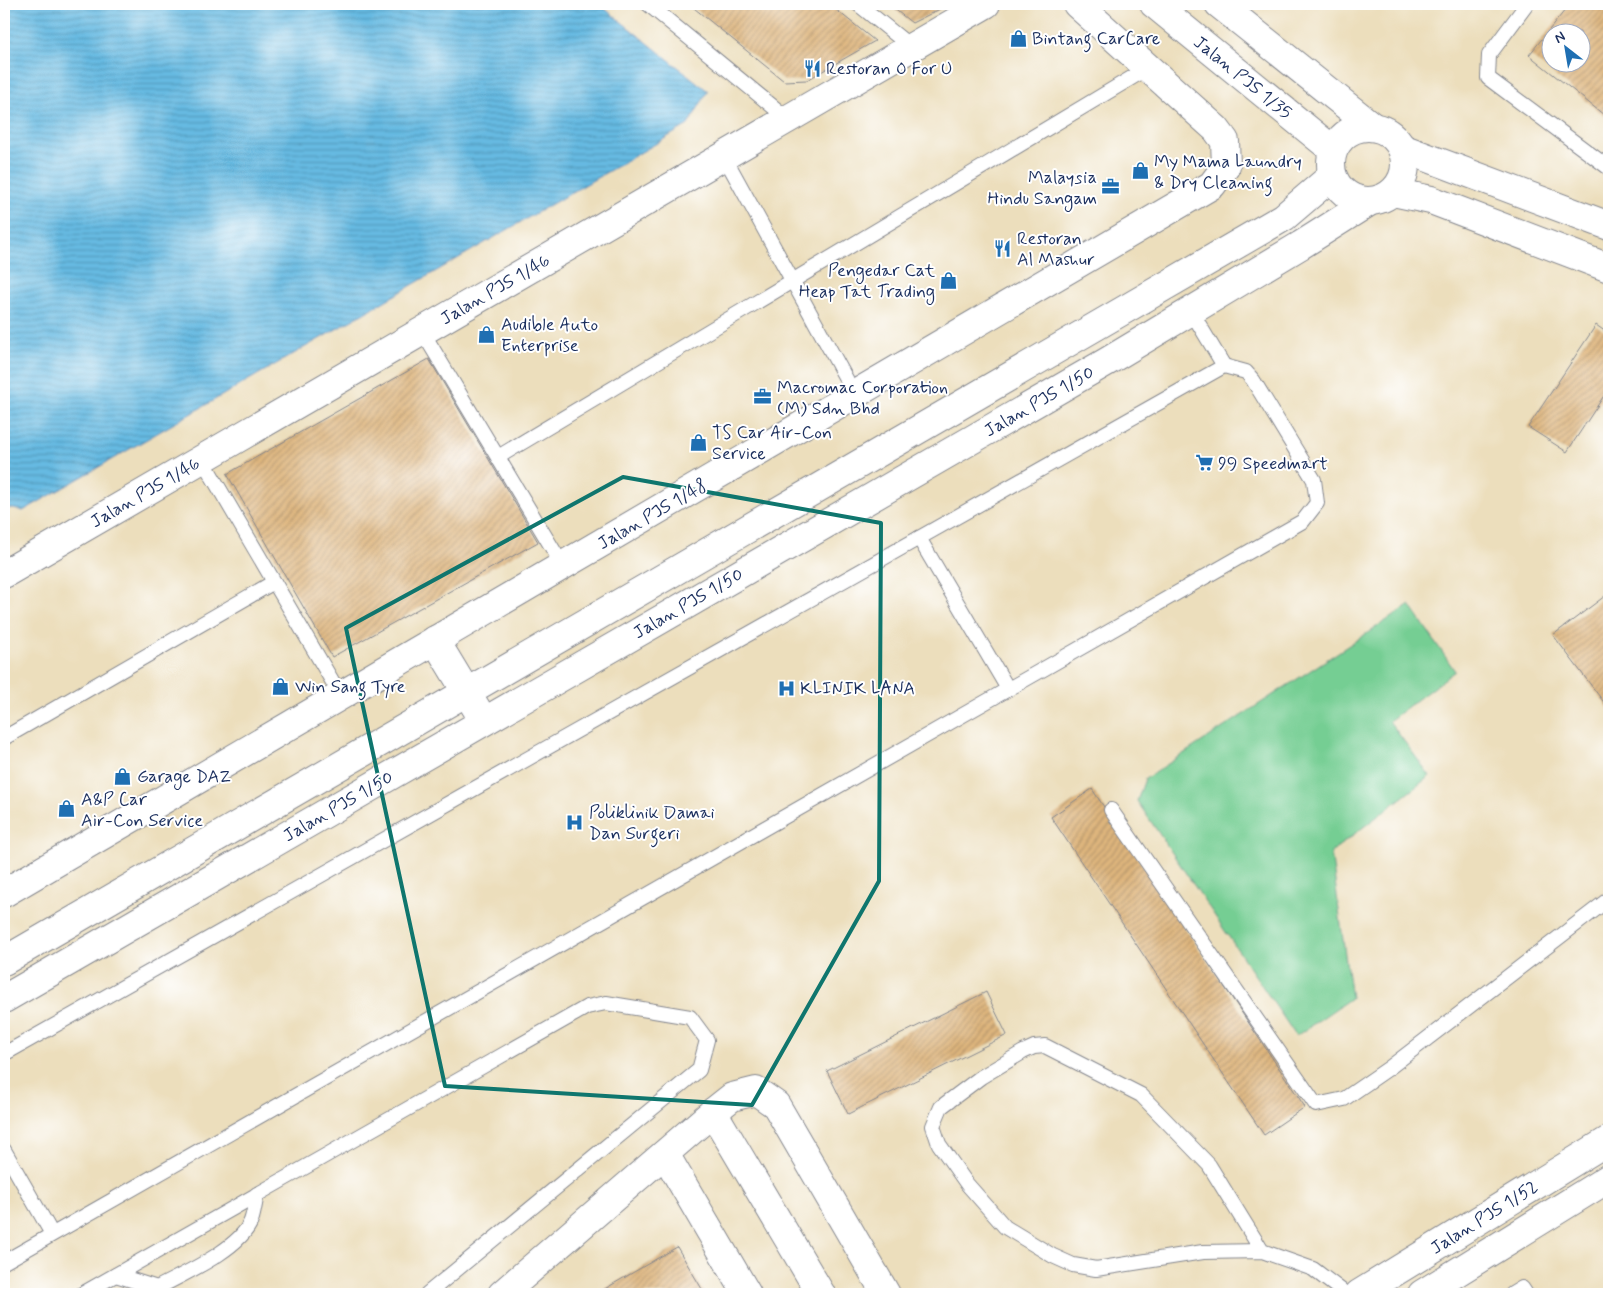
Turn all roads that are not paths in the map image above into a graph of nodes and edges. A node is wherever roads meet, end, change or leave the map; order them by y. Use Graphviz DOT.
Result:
graph roads {
  1 [pos="648,4"];
  2 [pos="858,4"];
  3 [pos="986,4"];
  4 [pos="1077,4"];
  5 [pos="1154,4"];
  6 [pos="1219,4"];
  7 [pos="1527,4"];
  8 [pos="911,47"];
  9 [pos="1148,68"];
  10 [pos="788,119"];
  11 [pos="1373,127"];
  12 [pos="1402,148"];
  13 [pos="724,156"];
  14 [pos="1332,163"];
  15 [pos="1609,168"];
  16 [pos="1519,193"];
  17 [pos="1381,197"];
  18 [pos="1609,226"];
  19 [pos="1505,229"];
  20 [pos="1609,268"];
  21 [pos="791,280"];
  22 [pos="1191,310"];
  23 [pos="422,331"];
  24 [pos="1224,366"];
  25 [pos="855,395"];
  26 [pos="498,457"];
  27 [pos="202,459"];
  28 [pos="919,538"];
  29 [pos="563,566"];
  30 [pos="4,574"];
  31 [pos="274,582"];
  32 [pos="435,640"];
  33 [pos="1008,689"];
  34 [pos="466,692"];
  35 [pos="341,696"];
  36 [pos="484,722"];
  37 [pos="4,738"];
  38 [pos="1111,810"];
  39 [pos="4,893"];
  40 [pos="1609,899"];
  41 [pos="4,961"];
  42 [pos="4,999"];
  43 [pos="4,1054"];
  44 [pos="713,1112"];
  45 [pos="1609,1140"];
  46 [pos="4,1150"];
  47 [pos="665,1154"];
  48 [pos="1609,1178"];
  49 [pos="258,1194"];
  50 [pos="52,1234"];
  51 [pos="1262,1251"];
  52 [pos="4,1262"];
  53 [pos="116,1275"];
  54 [pos="82,1294"];
  55 [pos="427,1294"];
  56 [pos="502,1294"];
  57 [pos="747,1294"];
  58 [pos="821,1294"];
  59 [pos="886,1294"];
  60 [pos="1346,1294"];
  61 [pos="1359,1294"];
  62 [pos="1422,1294"];
  1 -- 10 [label="lane"];
  2 -- 8 [label="lane"];
  3 -- 8 [label="street, Jalan PJS 1/46"];
  4 -- 9 [label="street, Jalan PJS 1/48"];
  5 -- 14 [label="street, Jalan PJS 1/35"];
  6 -- 11 [label="street"];
  7 -- 15 [label="lane"];
  8 -- 10 [label="street, Jalan PJS 1/46"];
  9 -- 21 [label="lane"];
  9 -- 25 [label="street, Jalan PJS 1/48"];
  10 -- 13 [label="street, Jalan PJS 1/46"];
  11 -- 12 [label="street"];
  11 -- 14 [label="street"];
  12 -- 16 [label="street"];
  12 -- 17 [label="street"];
  13 -- 21 [label="lane"];
  13 -- 23 [label="street, Jalan PJS 1/46"];
  14 -- 17 [label="street"];
  14 -- 34 [label="street, Jalan PJS 1/50"];
  16 -- 18 [label="street"];
  16 -- 19 [label="street"];
  17 -- 19 [label="street"];
  17 -- 22 [label="street, Jalan PJS 1/50"];
  19 -- 20 [label="street"];
  21 -- 25 [label="lane"];
  21 -- 26 [label="lane"];
  22 -- 24 [label="lane"];
  22 -- 36 [label="street, Jalan PJS 1/50"];
  23 -- 26 [label="lane"];
  23 -- 27 [label="street, Jalan PJS 1/46"];
  24 -- 28 [label="lane"];
  24 -- 33 [label="lane"];
  25 -- 29 [label="street, Jalan PJS 1/48"];
  26 -- 29 [label="lane"];
  27 -- 30 [label="street, Jalan PJS 1/46"];
  27 -- 31 [label="lane"];
  28 -- 33 [label="lane"];
  28 -- 43 [label="lane"];
  29 -- 32 [label="street, Jalan PJS 1/48"];
  31 -- 35 [label="lane"];
  31 -- 37 [label="lane"];
  32 -- 34 [label="street"];
  32 -- 35 [label="street, Jalan PJS 1/48"];
  33 -- 50 [label="lane"];
  34 -- 36 [label="street"];
  34 -- 41 [label="street, Jalan PJS 1/50"];
  35 -- 39 [label="street, Jalan PJS 1/48"];
  36 -- 42 [label="street, Jalan PJS 1/50"];
  38 -- 40 [label="lane"];
  44 -- 47 [label="street"];
  44 -- 58 [label="street"];
  44 -- 59 [label="street"];
  45 -- 61 [label="street, Jalan PJS 1/52"];
  46 -- 50 [label="lane"];
  47 -- 56 [label="street"];
  47 -- 57 [label="street"];
  48 -- 62 [label="street, Jalan PJS 1/52"];
  49 -- 53 [label="lane"];
  49 -- 53 [label="lane"];
  49 -- 55 [label="lane"];
  50 -- 52 [label="lane"];
  51 -- 51 [label="lane"];
  51 -- 60 [label="lane"];
  53 -- 54 [label="lane"];
}
